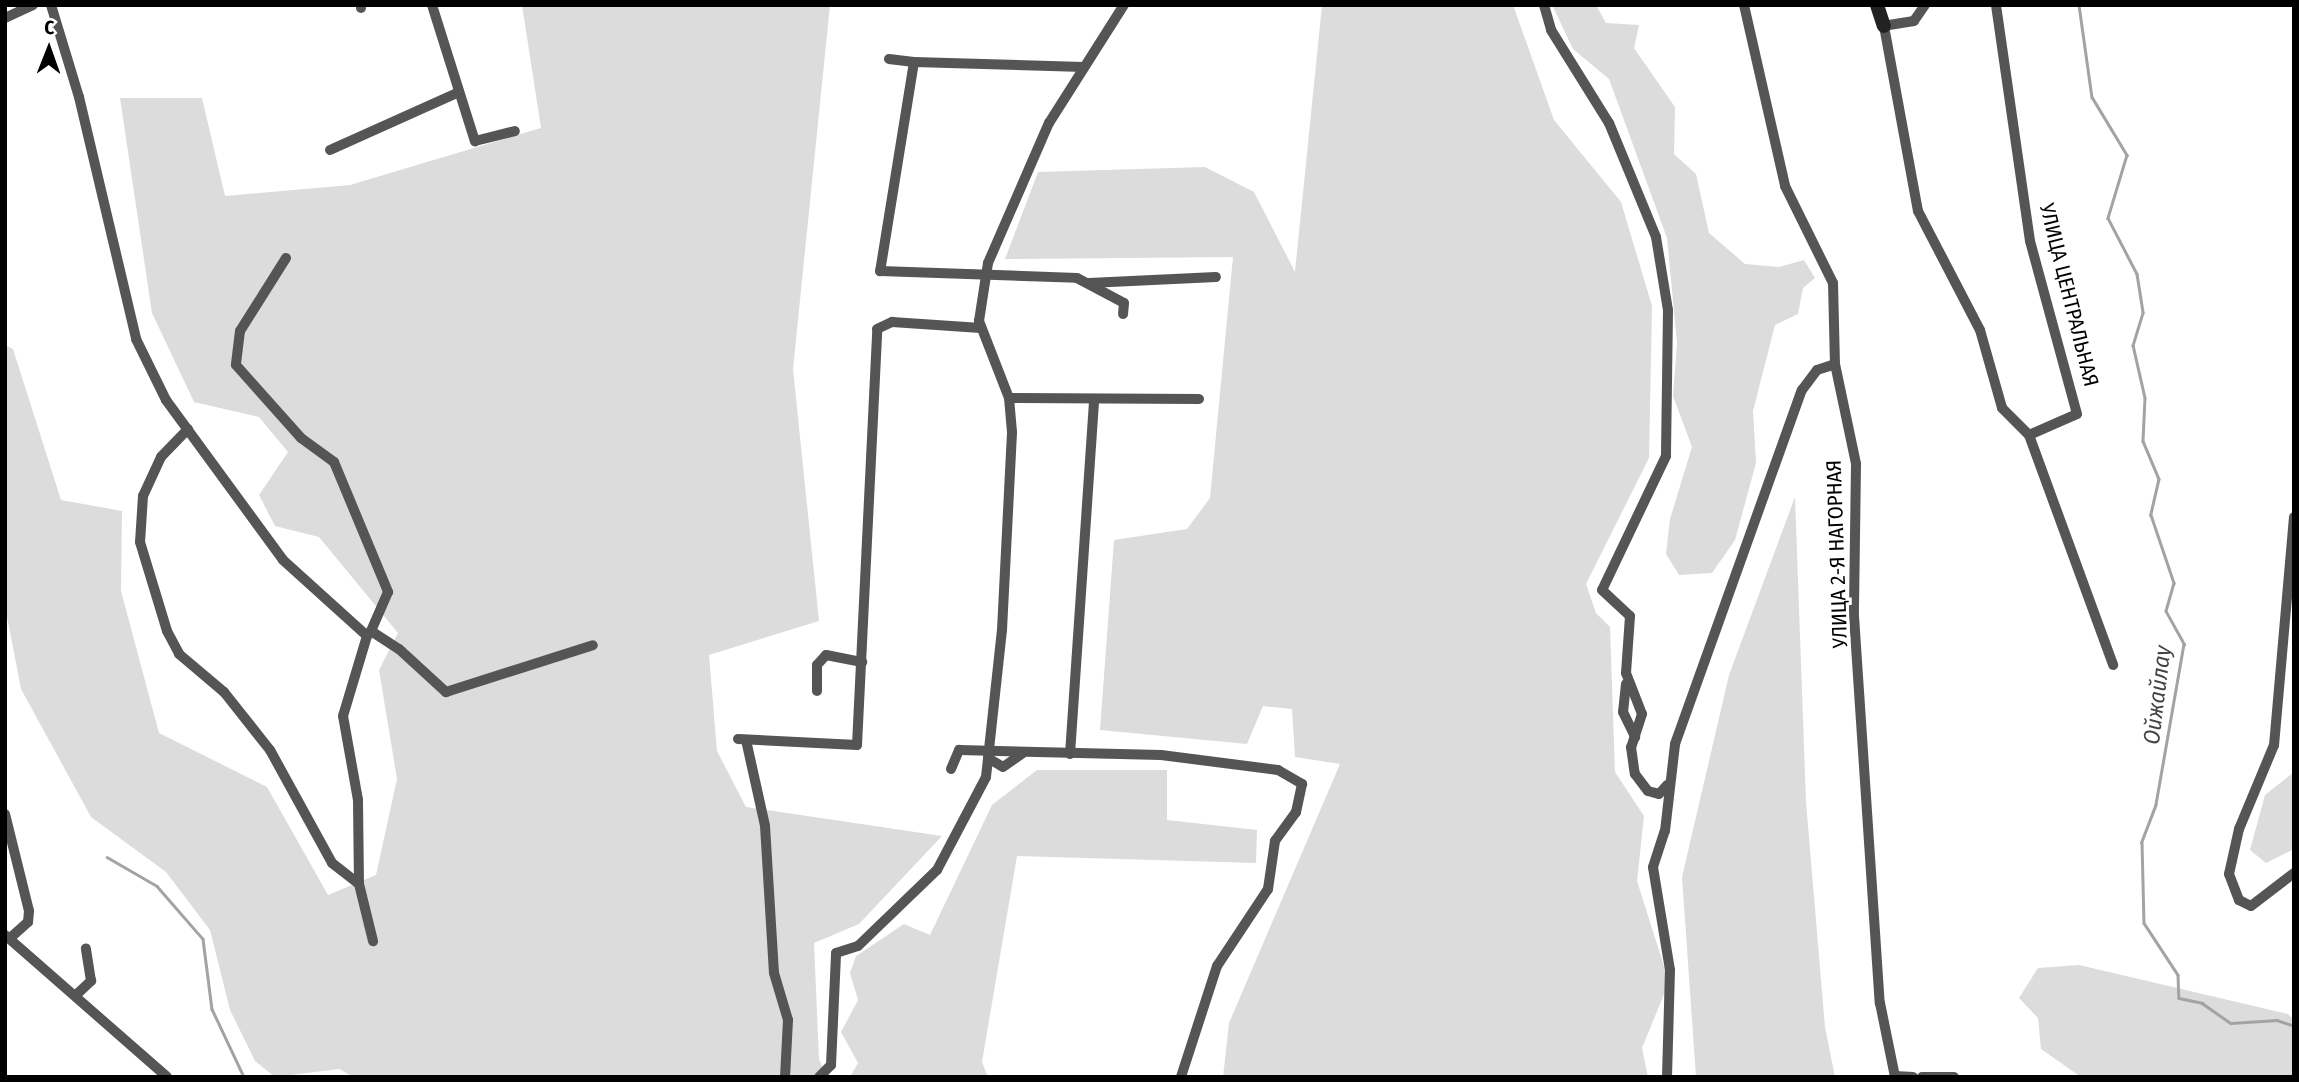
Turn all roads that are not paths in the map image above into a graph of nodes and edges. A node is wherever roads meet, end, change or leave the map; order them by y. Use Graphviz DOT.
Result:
graph roads {
  1 [pos="33,5"];
  2 [pos="51,5"];
  3 [pos="432,5"];
  4 [pos="1124,5"];
  5 [pos="1544,5"];
  6 [pos="1744,5"];
  7 [pos="1877,5"];
  8 [pos="1925,5"];
  9 [pos="1996,5"];
  10 [pos="5,18"];
  11 [pos="1884,26"];
  12 [pos="889,59"];
  13 [pos="914,62"];
  14 [pos="1084,67"];
  15 [pos="459,92"];
  16 [pos="515,131"];
  17 [pos="330,150"];
  18 [pos="286,258"];
  19 [pos="986,277"];
  20 [pos="1216,277"];
  21 [pos="1090,283"];
  22 [pos="1123,314"];
  23 [pos="981,328"];
  24 [pos="1835,364"];
  25 [pos="1009,398"];
  26 [pos="1094,399"];
  27 [pos="1199,399"];
  28 [pos="188,429"];
  29 [pos="2029,435"];
  30 [pos="2294,517"];
  31 [pos="369,633"];
  32 [pos="593,645"];
  33 [pos="862,662"];
  34 [pos="2113,665"];
  35 [pos="1628,680"];
  36 [pos="817,691"];
  37 [pos="1635,737"];
  38 [pos="991,753"];
  39 [pos="1023,753"];
  40 [pos="1070,754"];
  41 [pos="951,769"];
  42 [pos="1667,785"];
  43 [pos="5,814"];
  44 [pos="2294,873"];
  45 [pos="359,884"];
  46 [pos="7,936"];
  47 [pos="373,941"];
  48 [pos="86,948"];
  49 [pos="76,995"];
  50 [pos="1662,1051"];
  51 [pos="167,1077"];
  52 [pos="785,1077"];
  53 [pos="820,1077"];
  54 [pos="1181,1077"];
  55 [pos="1667,1077"];
  56 [pos="1674,1077"];
  57 [pos="1895,1077"];
  58 [pos="1913,1077"];
  59 [pos="1922,1077"];
  60 [pos="1954,1077"];
  1 -- 10 [label="street"];
  2 -- 28 [label="street"];
  3 -- 15 [label="street"];
  4 -- 14 [label="street"];
  5 -- 35 [label="street"];
  6 -- 24 [label="street, УЛИЦА 2-Я НАГОРНАЯ"];
  7 -- 11 [label="street"];
  8 -- 11 [label="street"];
  9 -- 29 [label="street, УЛИЦА ЦЕНТРАЛЬНАЯ"];
  11 -- 29 [label="street"];
  12 -- 13 [label="street"];
  13 -- 14 [label="street"];
  13 -- 19 [label="street"];
  14 -- 19 [label="street"];
  15 -- 16 [label="street"];
  15 -- 17 [label="street"];
  18 -- 31 [label="street"];
  19 -- 21 [label="street"];
  19 -- 23 [label="street"];
  20 -- 21 [label="street"];
  21 -- 22 [label="street"];
  23 -- 25 [label="street"];
  23 -- 33 [label="street"];
  24 -- 42 [label="street"];
  24 -- 57 [label="street, УЛИЦА 2-Я НАГОРНАЯ"];
  25 -- 26 [label="street"];
  25 -- 38 [label="street"];
  26 -- 27 [label="street"];
  26 -- 40 [label="street"];
  28 -- 31 [label="street"];
  28 -- 45 [label="street"];
  29 -- 34 [label="street"];
  30 -- 44 [label="street"];
  31 -- 32 [label="street"];
  31 -- 45 [label="street"];
  33 -- 36 [label="street"];
  33 -- 52 [label="street"];
  35 -- 37 [label="street"];
  35 -- 37 [label="street"];
  37 -- 42 [label="street"];
  38 -- 39 [label="street"];
  38 -- 39 [label="street"];
  38 -- 41 [label="street"];
  38 -- 53 [label="street"];
  39 -- 40 [label="street"];
  40 -- 54 [label="street"];
  42 -- 50 [label="street"];
  43 -- 46 [label="street"];
  45 -- 47 [label="street"];
  46 -- 49 [label="street"];
  48 -- 49 [label="street"];
  49 -- 51 [label="street"];
  50 -- 55 [label="street"];
  50 -- 56 [label="street"];
  57 -- 58 [label="street"];
  59 -- 60 [label="street"];
}
